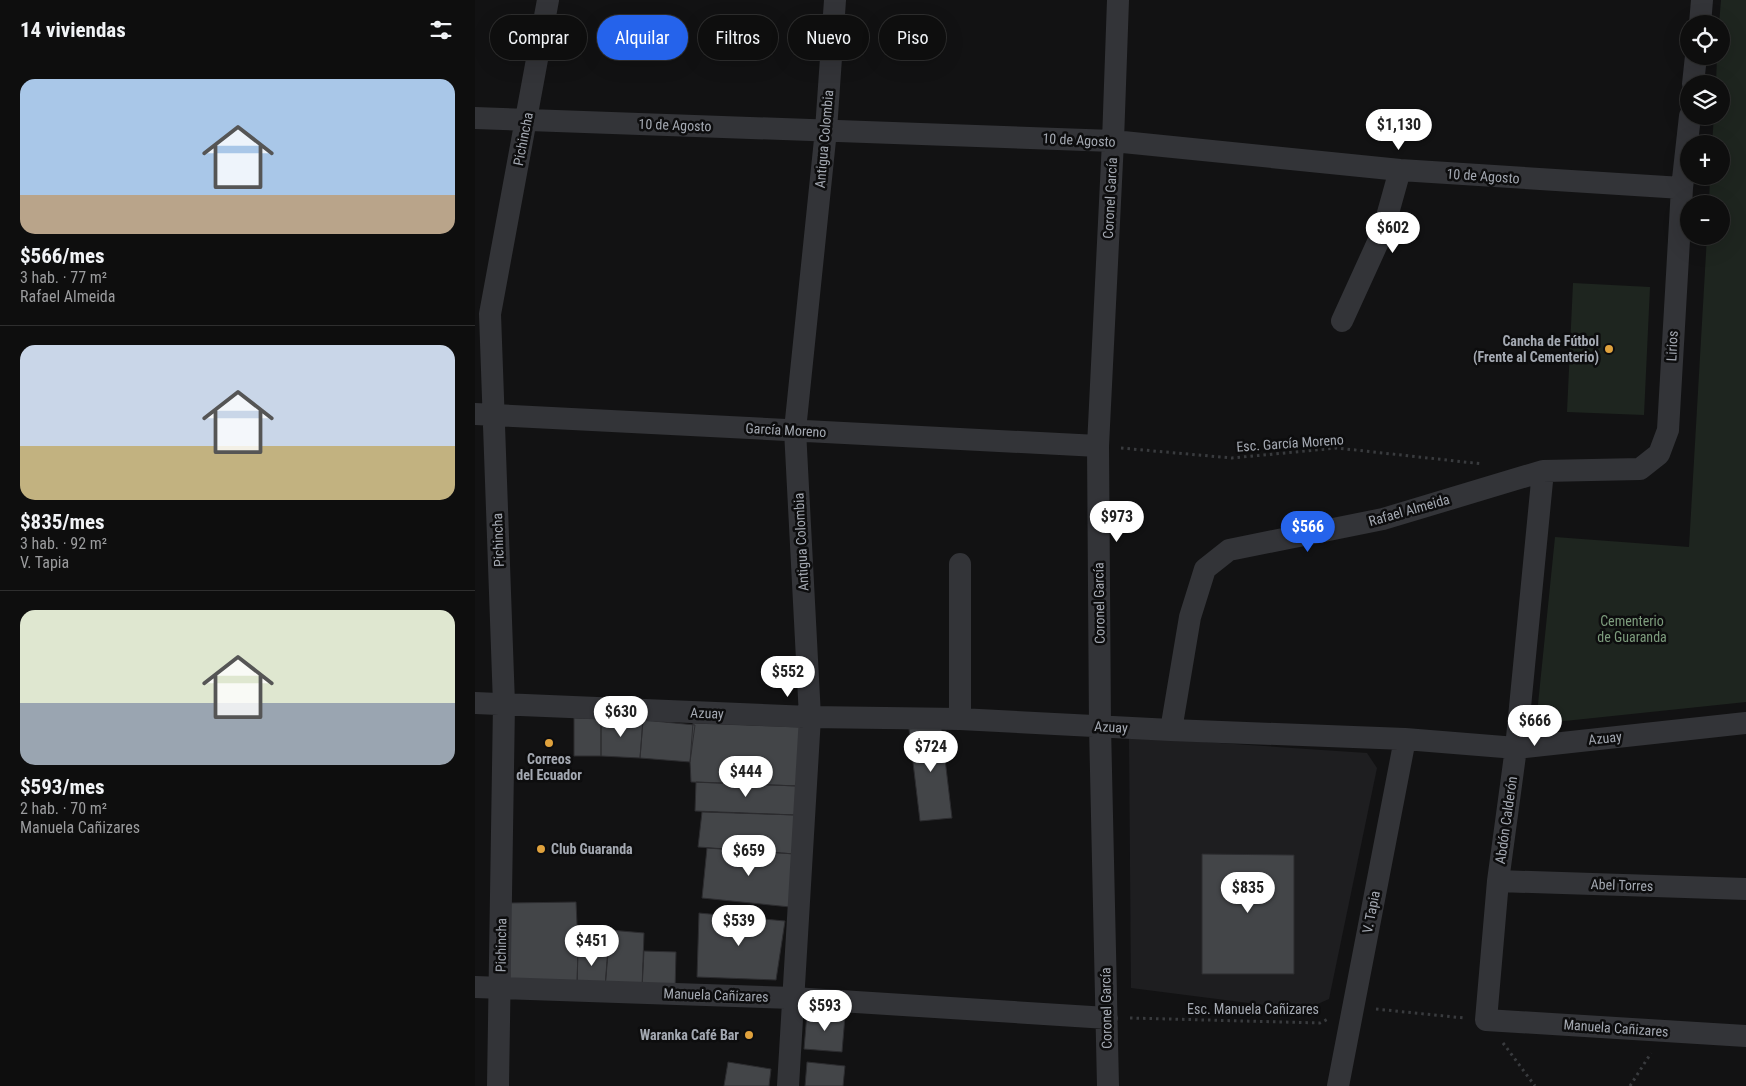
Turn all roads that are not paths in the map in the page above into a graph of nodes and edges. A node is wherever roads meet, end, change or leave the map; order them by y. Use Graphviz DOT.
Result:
graph roads {
  1 [pos="548,0"];
  2 [pos="835,0"];
  3 [pos="1118,0"];
  4 [pos="1702,0"];
  5 [pos="1701,15"];
  6 [pos="475,118"];
  7 [pos="527,120"];
  8 [pos="1689,125"];
  9 [pos="826,130"];
  10 [pos="1113,141"];
  11 [pos="1400,170"];
  12 [pos="1682,188"];
  13 [pos="1342,321"];
  14 [pos="484,415"];
  15 [pos="795,430"];
  16 [pos="1097,446"];
  17 [pos="1543,471"];
  18 [pos="960,564"];
  19 [pos="475,703"];
  20 [pos="503,704"];
  21 [pos="810,717"];
  22 [pos="960,719"];
  23 [pos="1746,723"];
  24 [pos="1101,726"];
  25 [pos="1171,730"];
  26 [pos="1405,739"];
  27 [pos="1516,748"];
  28 [pos="1498,881"];
  29 [pos="1746,889"];
  30 [pos="475,987"];
  31 [pos="501,988"];
  32 [pos="793,998"];
  33 [pos="1107,1018"];
  34 [pos="1486,1020"];
  35 [pos="1746,1036"];
  36 [pos="499,1086"];
  37 [pos="788,1086"];
  38 [pos="1108,1086"];
  39 [pos="1338,1086"];
  1 -- 7 [label="street, Pichincha"];
  2 -- 9 [label="street, Antigua Colombia"];
  3 -- 10 [label="street, Coronel García"];
  4 -- 5 [label="street"];
  6 -- 7 [label="street, 10 de Agosto"];
  7 -- 9 [label="street, 10 de Agosto"];
  7 -- 14 [label="street, Pichincha"];
  8 -- 12 [label="street, Lirios"];
  9 -- 10 [label="street, 10 de Agosto"];
  9 -- 15 [label="street, Antigua Colombia"];
  10 -- 11 [label="street, 10 de Agosto"];
  10 -- 16 [label="street, Coronel García"];
  11 -- 12 [label="street, 10 de Agosto"];
  11 -- 13 [label="street"];
  12 -- 17 [label="street, Lirios"];
  14 -- 15 [label="street, García Moreno"];
  14 -- 20 [label="street, Pichincha"];
  15 -- 16 [label="street, García Moreno"];
  15 -- 21 [label="street, Antigua Colombia"];
  16 -- 24 [label="street, Coronel García"];
  17 -- 25 [label="street, Rafael Almeida"];
  17 -- 27 [label="street, Abdón Calderón"];
  18 -- 22 [label="street"];
  19 -- 20 [label="street, Azuay"];
  20 -- 21 [label="street, Azuay"];
  20 -- 31 [label="street, Pichincha"];
  21 -- 22 [label="street, Azuay"];
  21 -- 32 [label="street, Antigua Colombia"];
  22 -- 24 [label="street, Azuay"];
  23 -- 27 [label="street, Azuay"];
  24 -- 25 [label="street, Azuay"];
  24 -- 33 [label="street, Coronel García"];
  25 -- 26 [label="street, Azuay"];
  26 -- 27 [label="street, Azuay"];
  26 -- 39 [label="street, V. Tapia"];
  27 -- 28 [label="street, Abdón Calderón"];
  28 -- 29 [label="street, Abel Torres"];
  28 -- 34 [label="street, Abdón Calderón"];
  30 -- 31 [label="street, Manuela Cañizares"];
  31 -- 32 [label="street, Manuela Cañizares"];
  31 -- 36 [label="street, Pichincha"];
  32 -- 33 [label="street, Manuela Cañizares"];
  32 -- 37 [label="street, Antigua Colombia"];
  33 -- 38 [label="street, Coronel García"];
  34 -- 35 [label="street, Manuela Cañizares"];
}
